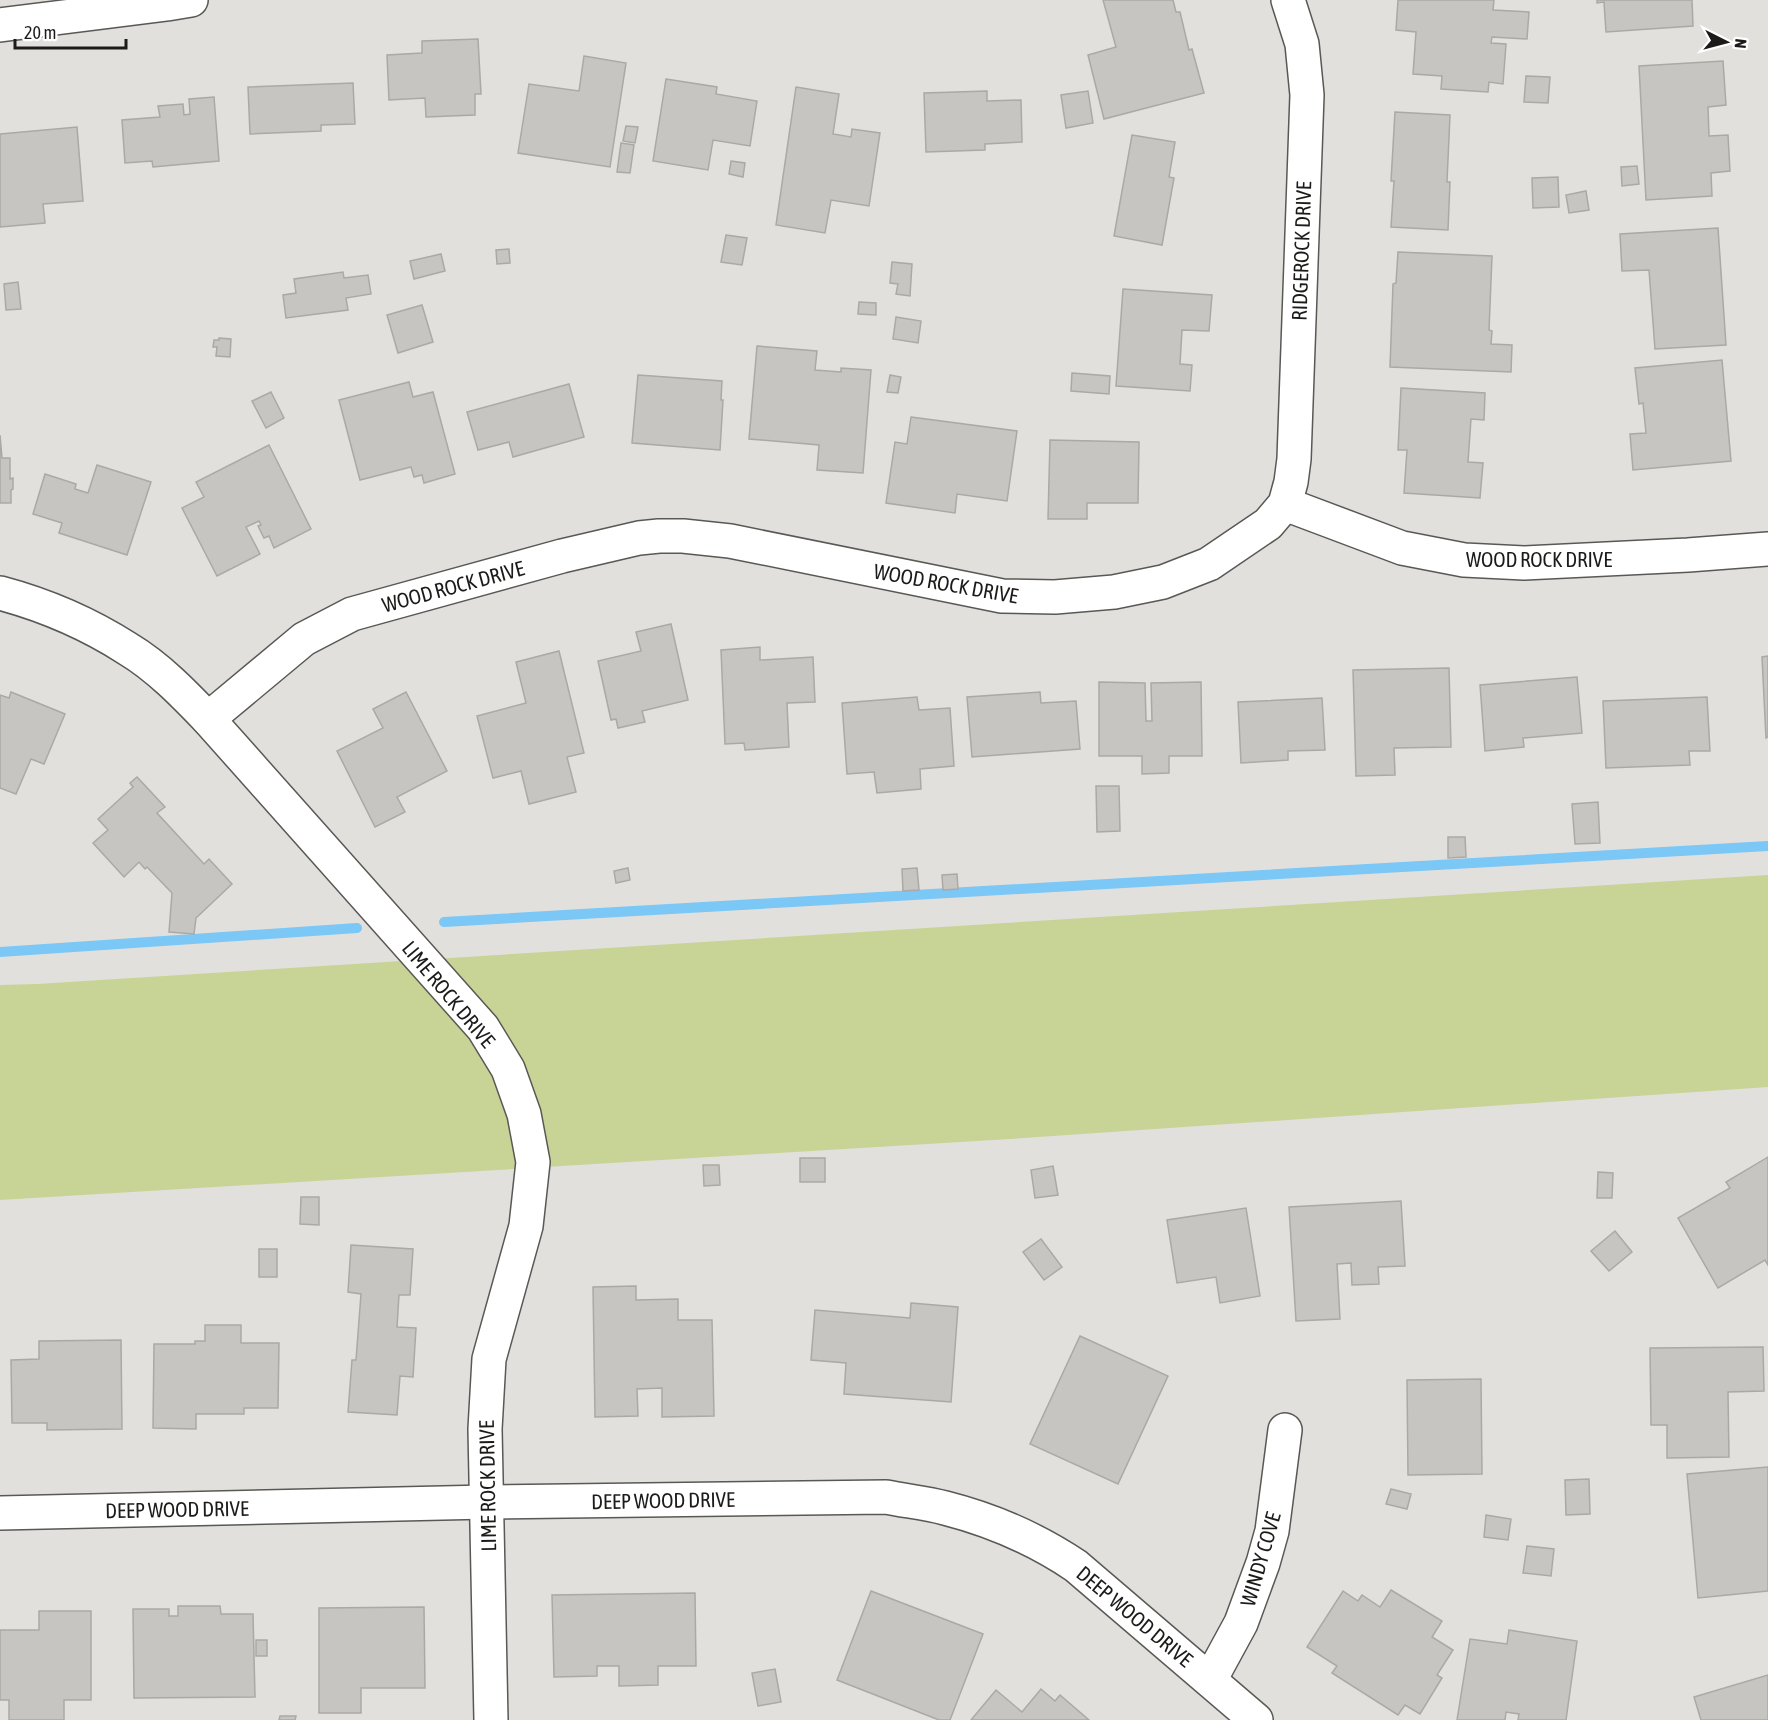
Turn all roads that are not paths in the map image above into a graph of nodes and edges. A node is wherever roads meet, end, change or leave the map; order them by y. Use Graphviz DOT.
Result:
graph roads {
  1 [pos="191,0"];
  2 [pos="1288,0"];
  3 [pos="0,25"];
  4 [pos="1285,504"];
  5 [pos="1768,549"];
  6 [pos="0,593"];
  7 [pos="208,719"];
  8 [pos="1285,1430"];
  9 [pos="487,1502"];
  10 [pos="0,1513"];
  11 [pos="1210,1680"];
  12 [pos="491,1720"];
  13 [pos="1256,1720"];
  1 -- 3 [label="street"];
  2 -- 4 [label="street, RIDGEROCK DRIVE"];
  4 -- 5 [label="street, WOOD ROCK DRIVE"];
  4 -- 7 [label="street, WOOD ROCK DRIVE"];
  6 -- 7 [label="street, LIME ROCK DRIVE"];
  7 -- 9 [label="street, LIME ROCK DRIVE"];
  8 -- 11 [label="street, WINDY COVE"];
  9 -- 10 [label="street, DEEP WOOD DRIVE"];
  9 -- 11 [label="street, DEEP WOOD DRIVE"];
  9 -- 12 [label="street, LIME ROCK DRIVE"];
  11 -- 13 [label="street, DEEP WOOD DRIVE"];
}
